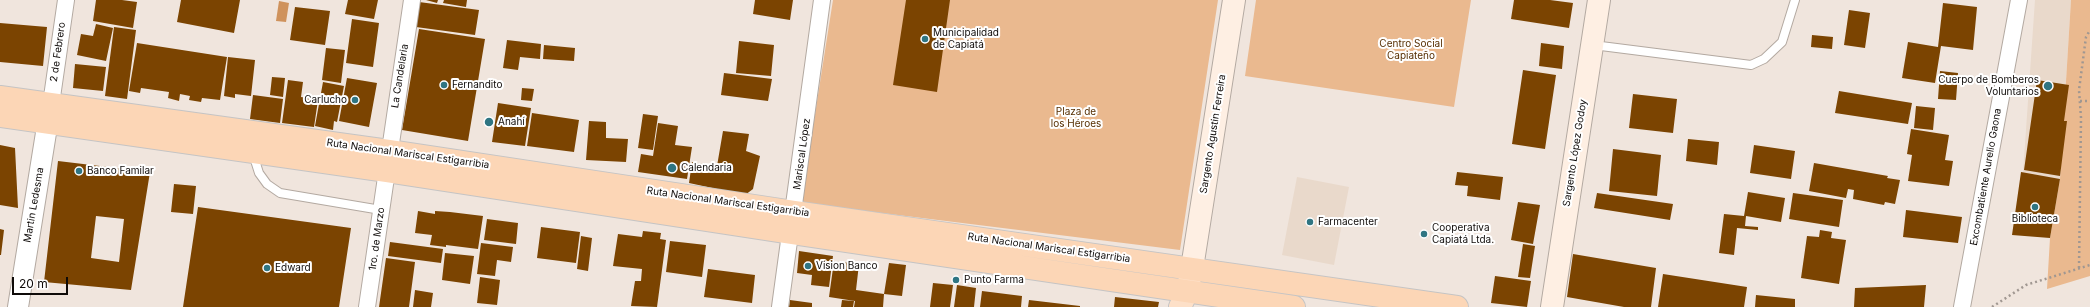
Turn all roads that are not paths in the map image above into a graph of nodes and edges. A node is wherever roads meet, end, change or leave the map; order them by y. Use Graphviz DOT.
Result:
graph roads {
  1 [pos="66,0"];
  2 [pos="412,0"];
  3 [pos="822,0"];
  4 [pos="1234,0"];
  5 [pos="1599,0"];
  6 [pos="1795,0"];
  7 [pos="2019,0"];
  8 [pos="1592,45"];
  9 [pos="0,97"];
  10 [pos="49,113"];
  11 [pos="0,116"];
  12 [pos="252,152"];
  13 [pos="388,161"];
  14 [pos="381,210"];
  15 [pos="794,212"];
  16 [pos="791,233"];
  17 [pos="1192,268"];
  18 [pos="1185,302"];
  19 [pos="18,307"];
  20 [pos="367,307"];
  21 [pos="780,307"];
  22 [pos="1294,307"];
  23 [pos="1457,307"];
  24 [pos="1552,307"];
  25 [pos="1962,307"];
  1 -- 10 [label="street, 2 de Febrero"];
  2 -- 13 [label="street, La Candelaria"];
  3 -- 15 [label="street, Mariscal López"];
  4 -- 17 [label="main road, Sargento Agustin Ferreira"];
  5 -- 8 [label="main road, Sargento López Godoy"];
  6 -- 8 [label="lane"];
  7 -- 25 [label="street, Excombatiente Aurelio Gaona"];
  8 -- 24 [label="main road, Sargento López Godoy"];
  9 -- 10 [label="highway, Ruta Nacional Mariscal Estigarribia"];
  10 -- 11 [label="highway, Ruta Nacional Mariscal Estigarribia"];
  10 -- 12 [label="highway, Ruta Nacional Mariscal Estigarribia"];
  10 -- 13 [label="highway, Ruta Nacional Mariscal Estigarribia"];
  10 -- 19 [label="street, Martin Ledesma"];
  12 -- 13 [label="highway, Ruta Nacional Mariscal Estigarribia"];
  12 -- 14 [label="lane"];
  13 -- 14 [label="street, 1ro. de Marzo"];
  13 -- 15 [label="highway, Ruta Nacional Mariscal Estigarribia"];
  13 -- 16 [label="highway, Ruta Nacional Mariscal Estigarribia"];
  14 -- 20 [label="street, 1ro. de Marzo"];
  15 -- 16 [label="street, Mariscal López"];
  15 -- 17 [label="highway, Ruta Nacional Mariscal Estigarribia"];
  16 -- 18 [label="highway, Ruta Nacional Mariscal Estigarribia"];
  16 -- 21 [label="street, Mariscal López"];
  17 -- 18 [label="main road"];
  17 -- 23 [label="highway, Ruta Nacional Mariscal Estigarribia"];
  18 -- 22 [label="highway, Ruta Nacional Mariscal Estigarribia"];
}
